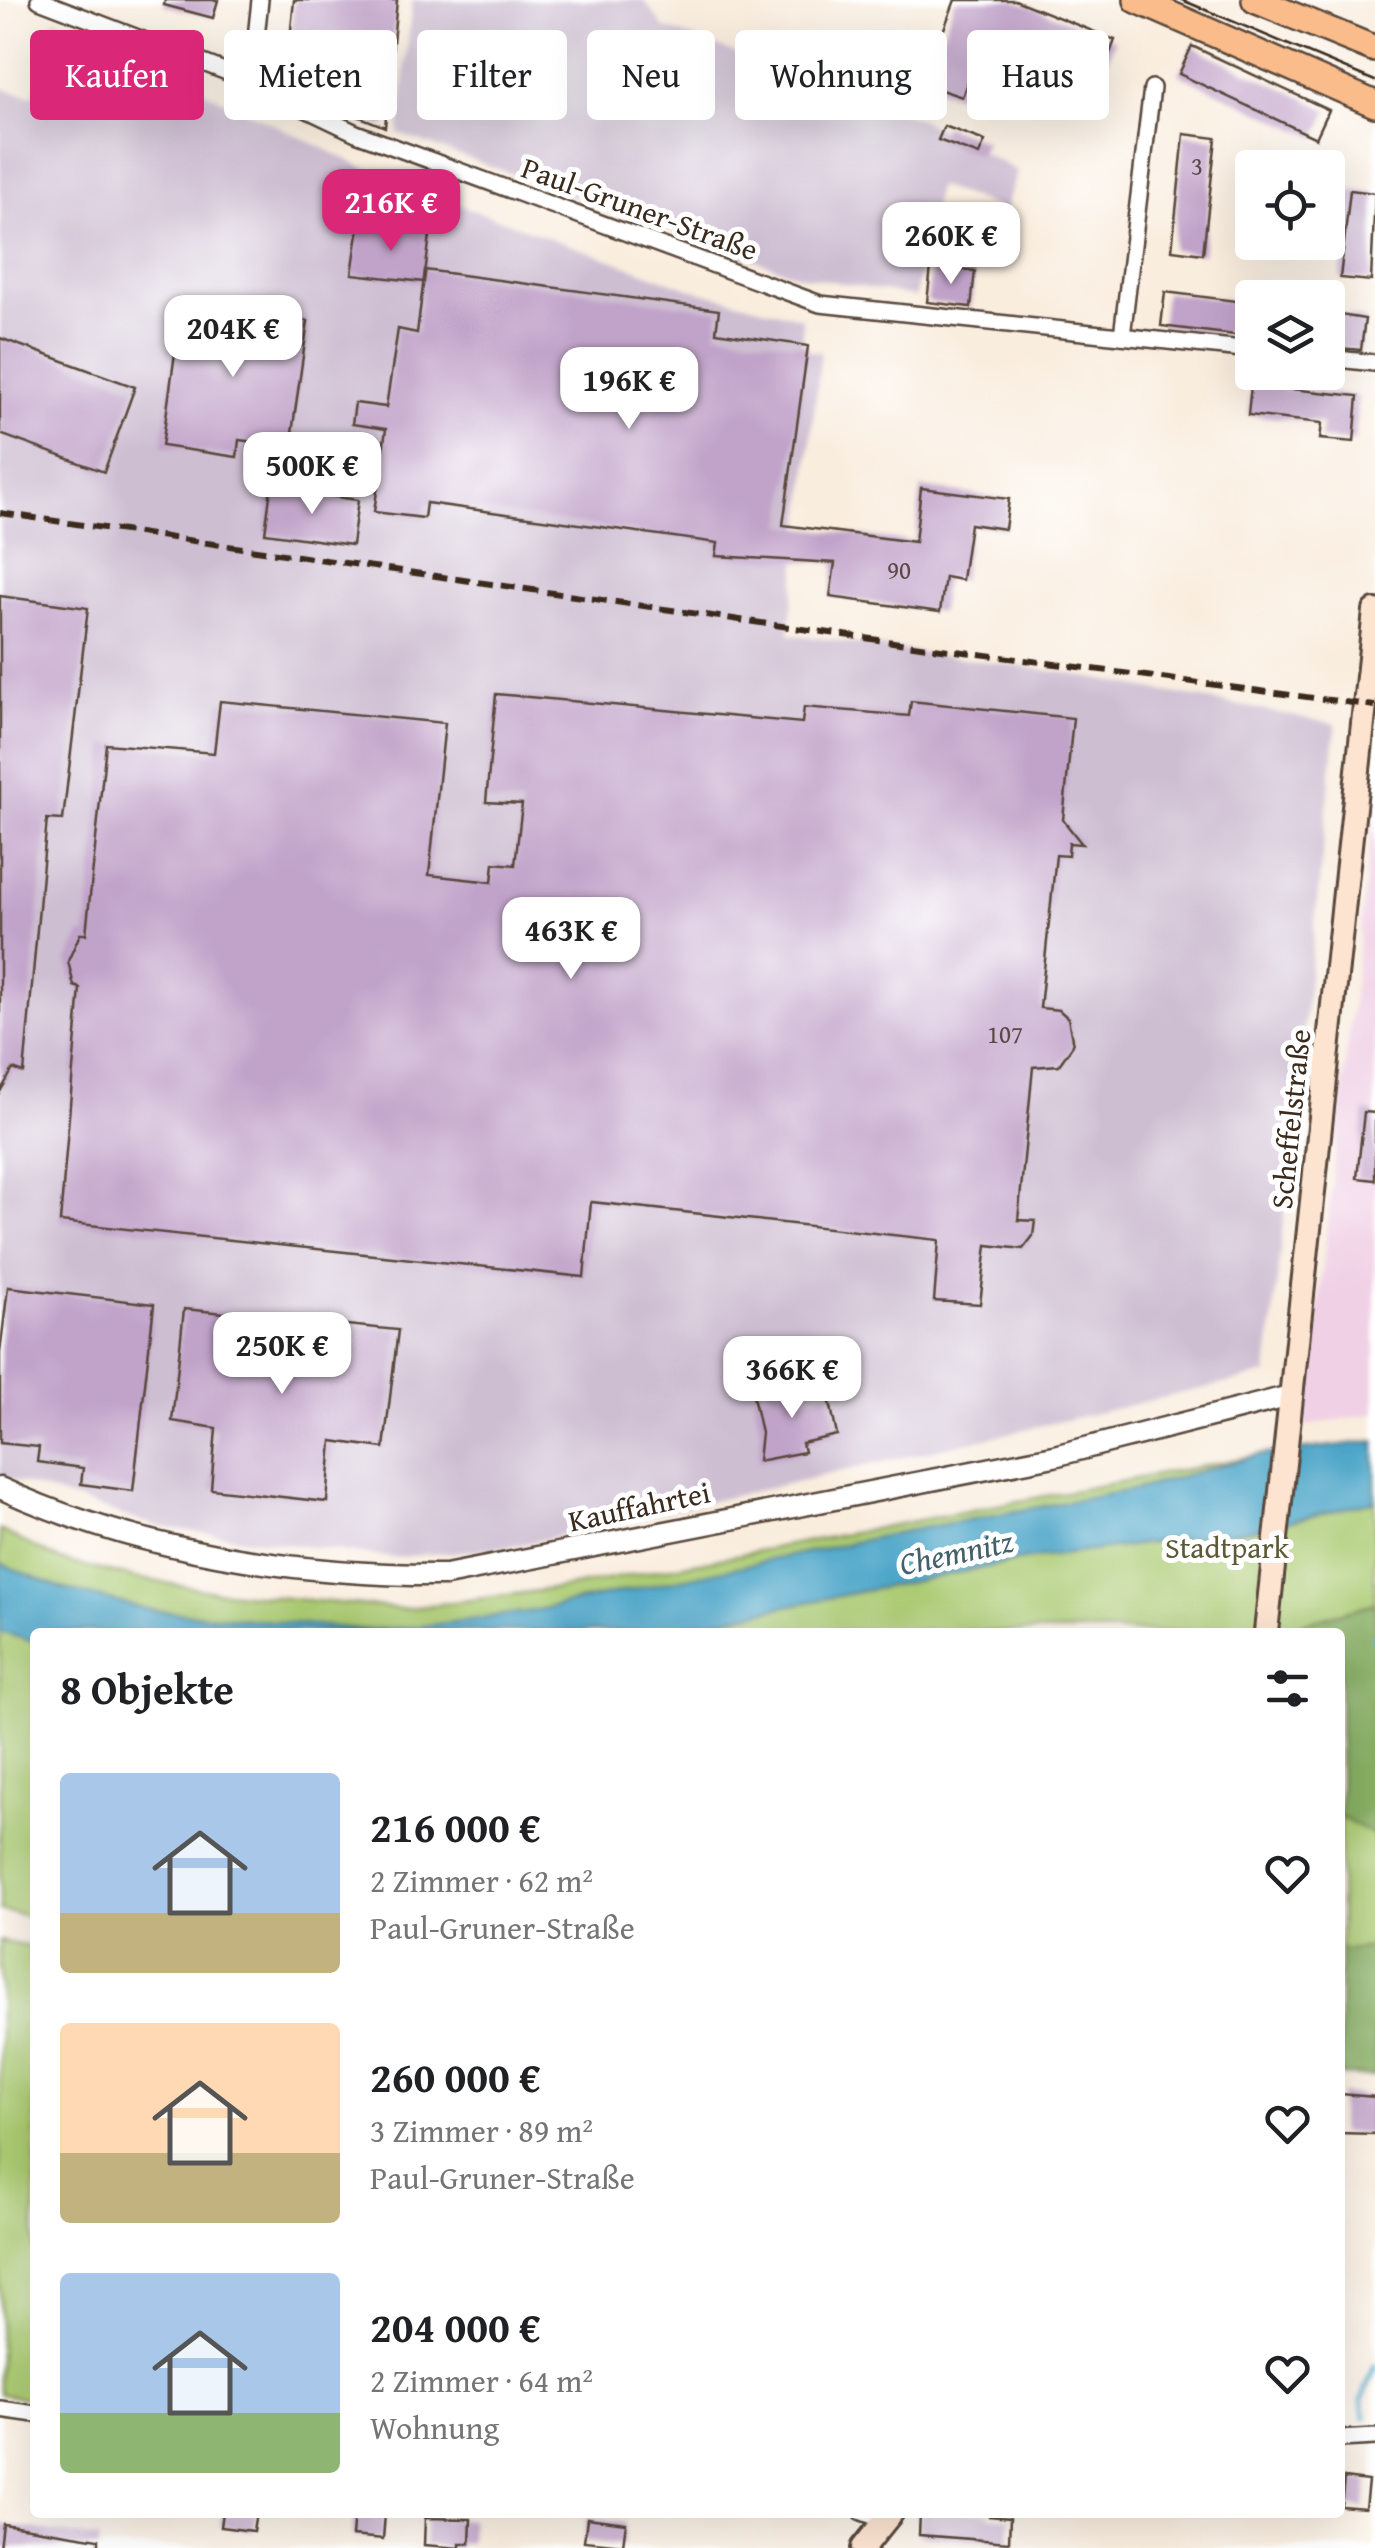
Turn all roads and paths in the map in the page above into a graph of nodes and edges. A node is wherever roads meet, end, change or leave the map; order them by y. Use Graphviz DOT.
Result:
graph roads {
  1 [pos="39,0"];
  2 [pos="260,0"];
  3 [pos="1137,0"];
  4 [pos="1255,0"];
  5 [pos="257,30"];
  6 [pos="1375,48"];
  7 [pos="224,71"];
  8 [pos="1152,88"];
  9 [pos="1375,104"];
  10 [pos="329,120"];
  11 [pos="1122,336"];
  12 [pos="1235,348"];
  13 [pos="1345,360"];
  14 [pos="1375,363"];
  15 [pos="1375,611"];
  16 [pos="1290,1396"];
  17 [pos="0,1488"];
  18 [pos="1267,1628"];
  19 [pos="0,2410"];
  20 [pos="30,2413"];
  21 [pos="1375,2437"];
  22 [pos="1345,2439"];
  23 [pos="888,2518"];
  24 [pos="863,2548"];
  1 -- 7 [label="street, Paul-Gruner-Straße"];
  2 -- 5 [label="street"];
  3 -- 9 [label="main road"];
  4 -- 6 [label="main road"];
  8 -- 11 [label="street"];
  10 -- 11 [label="street, Paul-Gruner-Straße"];
  11 -- 12 [label="street, Paul-Gruner-Straße"];
  13 -- 14 [label="street"];
  15 -- 16 [label="main road, Scheffelstraße"];
  16 -- 17 [label="street, Kauffahrtei"];
  16 -- 18 [label="main road, Scheffelstraße"];
  19 -- 20 [label="street"];
  21 -- 22 [label="street"];
  23 -- 24 [label="main road"];
}
